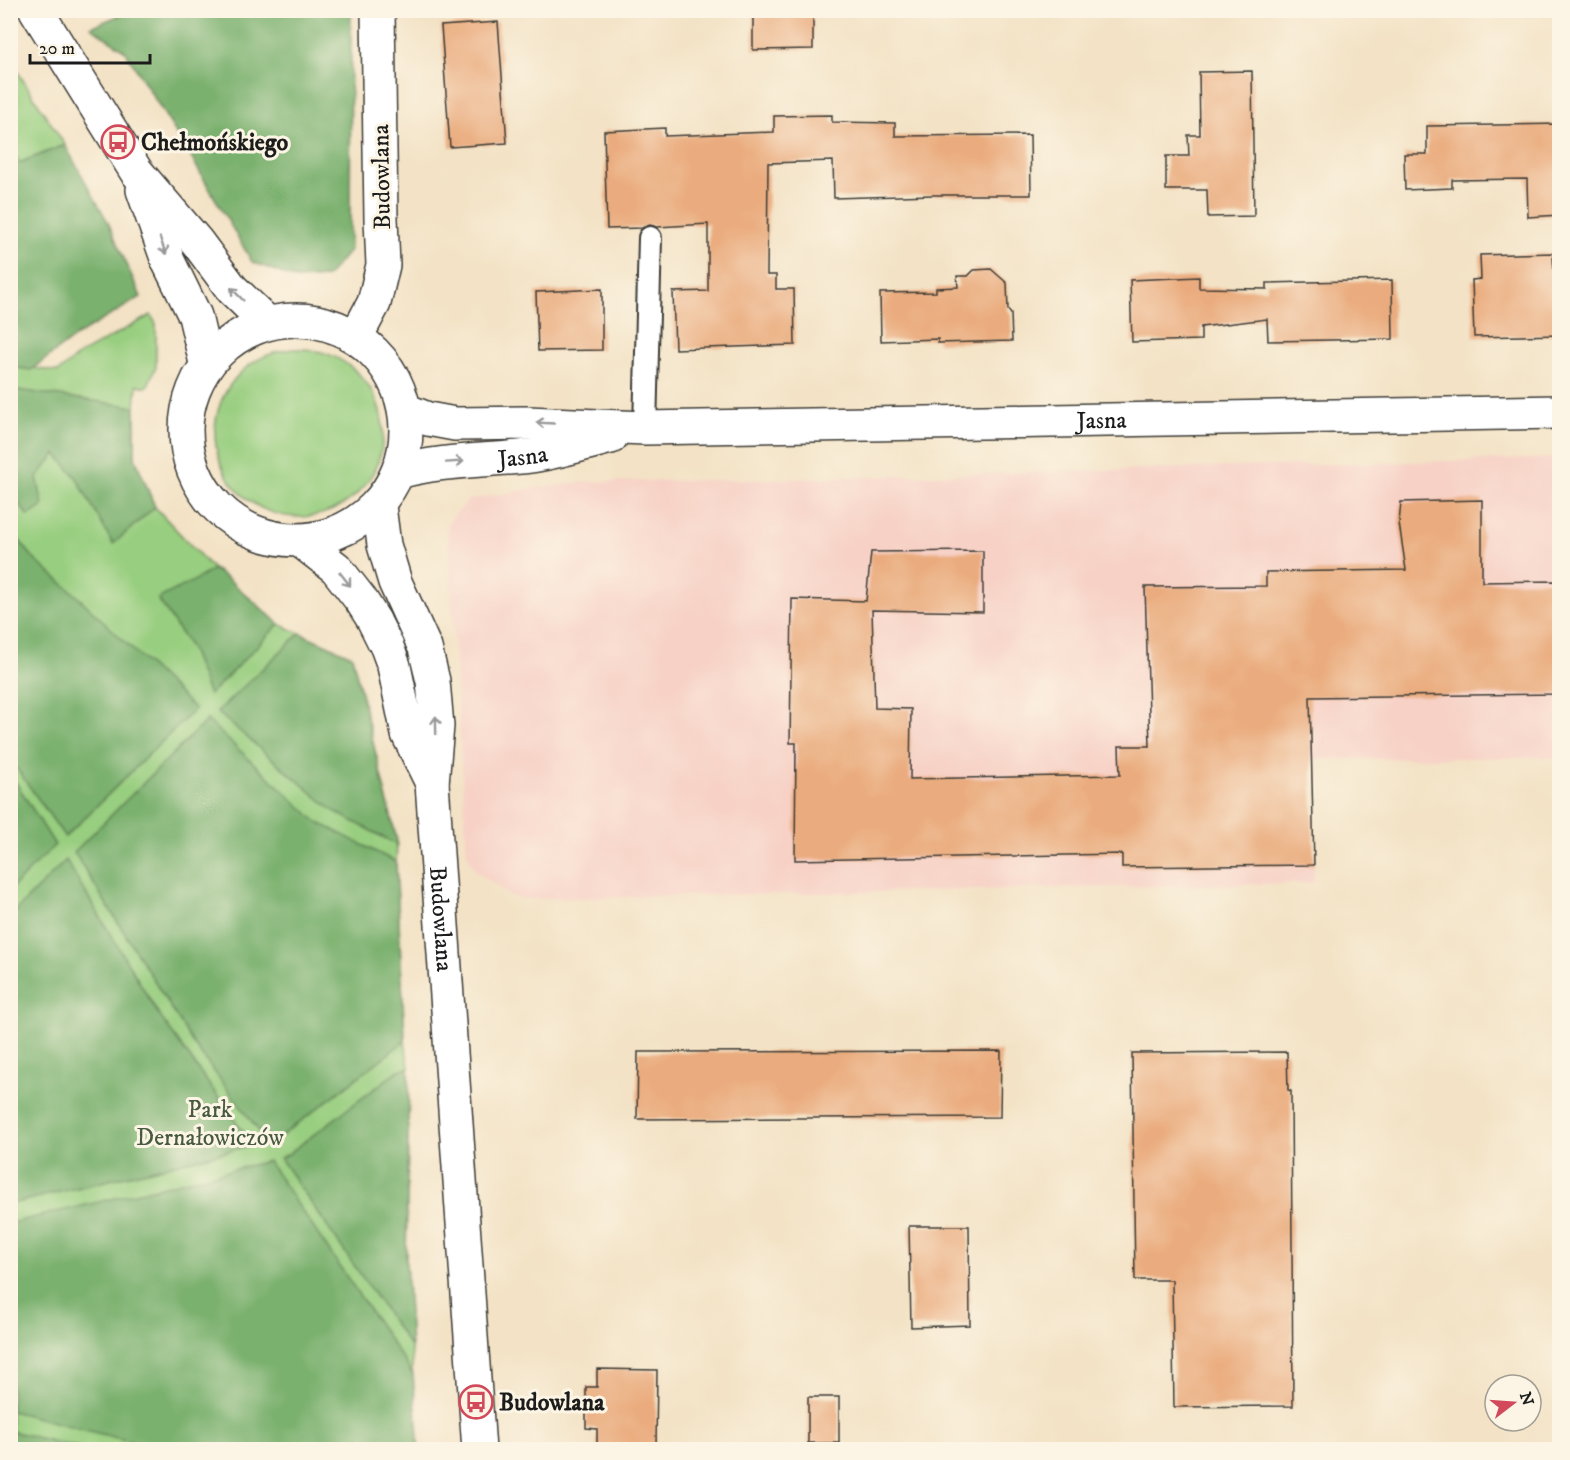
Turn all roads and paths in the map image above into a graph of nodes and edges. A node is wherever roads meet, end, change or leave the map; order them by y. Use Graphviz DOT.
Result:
graph roads {
  1 [pos="36,10"];
  2 [pos="378,10"];
  3 [pos="136,171"];
  4 [pos="650,238"];
  5 [pos="265,321"];
  6 [pos="356,337"];
  7 [pos="207,363"];
  8 [pos="405,410"];
  9 [pos="1560,412"];
  10 [pos="645,428"];
  11 [pos="398,472"];
  12 [pos="379,506"];
  13 [pos="301,541"];
  14 [pos="432,783"];
  15 [pos="479,1449"];
  1 -- 3 [label="street"];
  2 -- 6 [label="street, Budowlana"];
  5 -- 3 [label="street, one-way"];
  3 -- 7 [label="street, one-way"];
  4 -- 10 [label="lane"];
  5 -- 6 [label="street"];
  5 -- 7 [label="street"];
  6 -- 8 [label="street"];
  7 -- 13 [label="street"];
  10 -- 8 [label="street, Jasna, one-way"];
  8 -- 11 [label="street"];
  9 -- 10 [label="street, Jasna"];
  11 -- 10 [label="street, Jasna, one-way"];
  11 -- 12 [label="street"];
  12 -- 13 [label="street"];
  14 -- 12 [label="street, Budowlana, one-way"];
  13 -- 14 [label="street, Budowlana, one-way"];
  14 -- 15 [label="street, Budowlana"];
}
